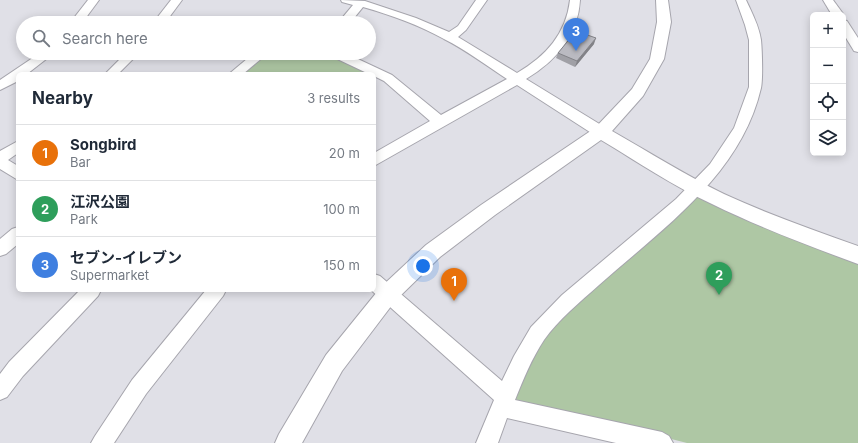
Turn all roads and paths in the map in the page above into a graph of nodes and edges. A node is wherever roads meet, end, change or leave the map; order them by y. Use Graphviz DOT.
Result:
graph roads {
  1 [pos="94,0"];
  2 [pos="177,0"];
  3 [pos="346,0"];
  4 [pos="482,0"];
  5 [pos="575,0"];
  6 [pos="662,0"];
  7 [pos="741,0"];
  8 [pos="828,0"];
  9 [pos="361,3"];
  10 [pos="836,12"];
  11 [pos="81,16"];
  12 [pos="164,16"];
  13 [pos="350,16"];
  14 [pos="846,22"];
  15 [pos="858,22"];
  16 [pos="846,27"];
  17 [pos="450,37"];
  18 [pos="858,48"];
  19 [pos="38,60"];
  20 [pos="126,60"];
  21 [pos="253,60"];
  22 [pos="348,60"];
  23 [pos="22,72"];
  24 [pos="113,72"];
  25 [pos="238,72"];
  26 [pos="369,72"];
  27 [pos="376,74"];
  28 [pos="16,76"];
  29 [pos="518,78"];
  30 [pos="0,86"];
  31 [pos="440,122"];
  32 [pos="601,132"];
  33 [pos="16,147"];
  34 [pos="0,158"];
  35 [pos="376,159"];
  36 [pos="0,162"];
  37 [pos="16,173"];
  38 [pos="697,188"];
  39 [pos="16,236"];
  40 [pos="0,249"];
  41 [pos="858,255"];
  42 [pos="381,288"];
  43 [pos="90,292"];
  44 [pos="215,292"];
  45 [pos="0,390"];
  46 [pos="504,402"];
  47 [pos="102,443"];
  48 [pos="288,443"];
  49 [pos="487,443"];
  50 [pos="662,443"];
  1 -- 11 [label="street"];
  2 -- 12 [label="street"];
  3 -- 9 [label="street"];
  4 -- 17 [label="street"];
  5 -- 29 [label="street"];
  6 -- 32 [label="street"];
  7 -- 38 [label="street"];
  8 -- 10 [label="street"];
  9 -- 13 [label="street"];
  9 -- 17 [label="street"];
  14 -- 15 [label="street"];
  16 -- 18 [label="street"];
  17 -- 29 [label="street"];
  19 -- 23 [label="street"];
  20 -- 24 [label="street"];
  21 -- 25 [label="street"];
  22 -- 26 [label="street"];
  27 -- 31 [label="street"];
  28 -- 30 [label="street"];
  29 -- 31 [label="street"];
  29 -- 32 [label="street"];
  31 -- 35 [label="street"];
  32 -- 38 [label="street"];
  32 -- 42 [label="street"];
  33 -- 34 [label="street"];
  36 -- 37 [label="street"];
  38 -- 41 [label="street"];
  38 -- 46 [label="street"];
  39 -- 40 [label="street"];
  42 -- 46 [label="street"];
  42 -- 48 [label="street"];
  43 -- 45 [label="street"];
  44 -- 47 [label="street"];
  46 -- 49 [label="street"];
  46 -- 50 [label="street"];
}
